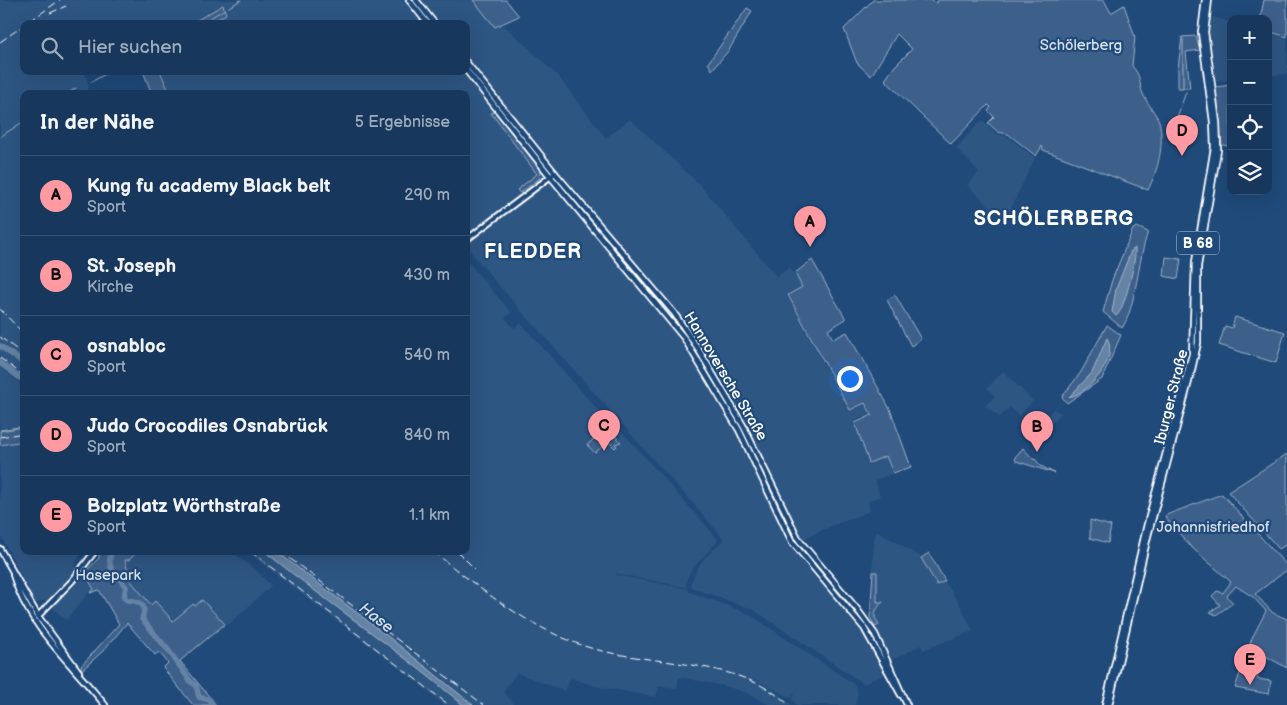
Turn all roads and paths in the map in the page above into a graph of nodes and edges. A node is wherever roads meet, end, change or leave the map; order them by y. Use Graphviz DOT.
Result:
graph roads {
  1 [pos="409,0"];
  2 [pos="416,0"];
  3 [pos="1207,0"];
  4 [pos="425,20"];
  5 [pos="432,20"];
  6 [pos="470,67"];
  7 [pos="470,75"];
  8 [pos="555,173"];
  9 [pos="550,176"];
  10 [pos="470,237"];
  11 [pos="0,549"];
  12 [pos="92,555"];
  13 [pos="13,575"];
  14 [pos="38,616"];
  15 [pos="892,678"];
  16 [pos="83,679"];
  17 [pos="105,705"];
  18 [pos="906,705"];
  19 [pos="1107,705"];
  1 -- 4 [label="main road"];
  2 -- 5 [label="main road"];
  3 -- 19 [label="main road, Iburger Straße / B 68"];
  6 -- 8 [label="main road, Hannoversche Straße"];
  7 -- 9 [label="main road, Hannoversche Straße"];
  8 -- 9 [label="street"];
  8 -- 15 [label="main road, Hannoversche Straße"];
  9 -- 10 [label="street"];
  9 -- 15 [label="main road, Hannoversche Straße"];
  11 -- 13 [label="main road"];
  12 -- 14 [label="street"];
  13 -- 14 [label="main road"];
  13 -- 16 [label="main road"];
  14 -- 16 [label="main road"];
  15 -- 18 [label="main road"];
  16 -- 17 [label="main road"];
}
